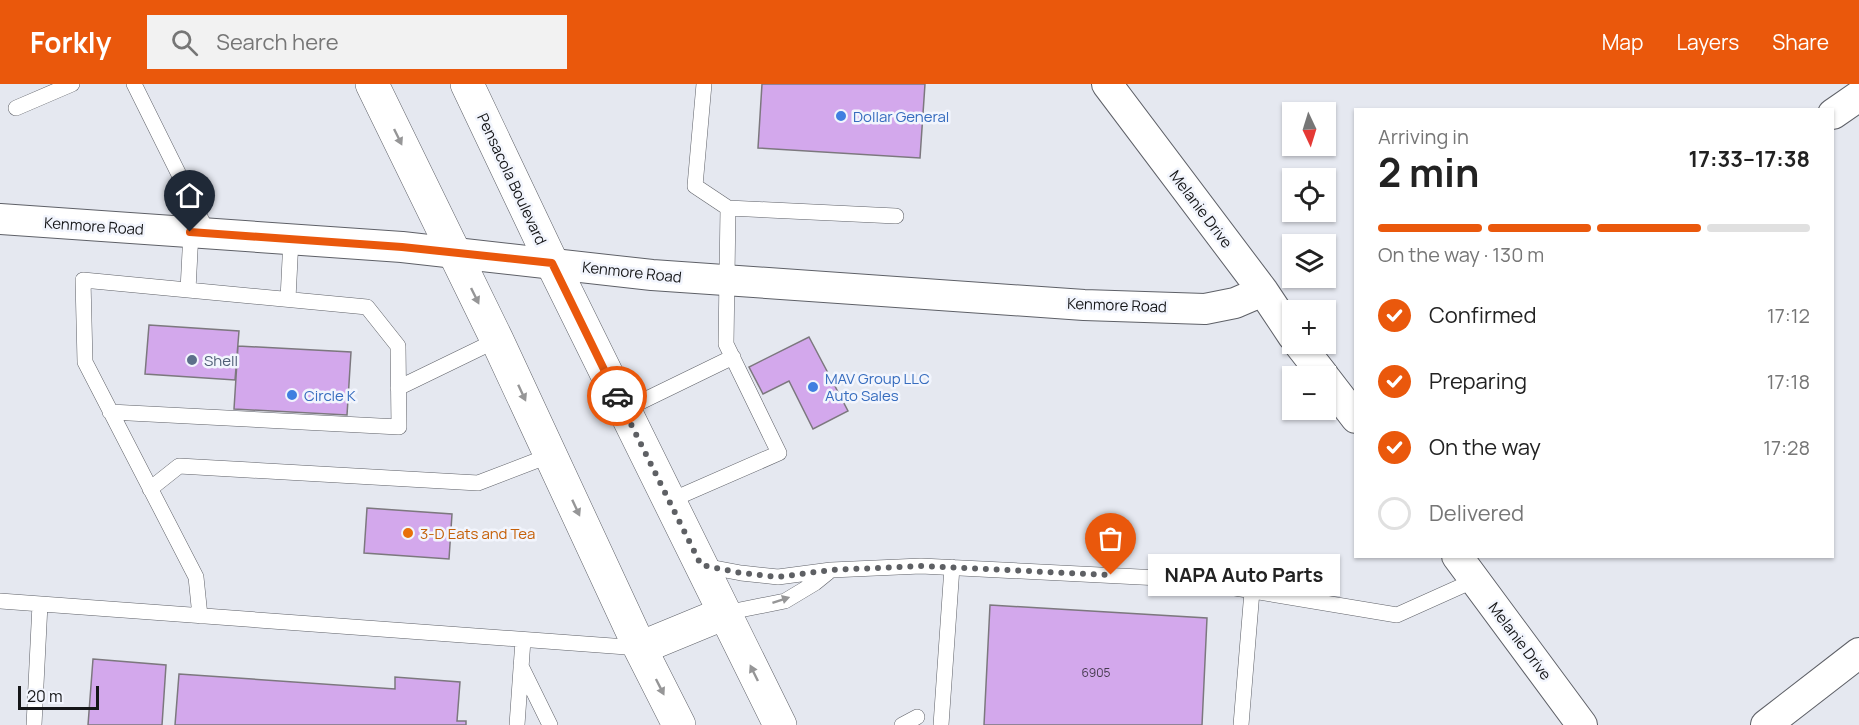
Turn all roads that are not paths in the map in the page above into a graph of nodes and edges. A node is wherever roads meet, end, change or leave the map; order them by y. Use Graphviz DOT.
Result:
graph roads {
  1 [pos="72,84"];
  2 [pos="134,84"];
  3 [pos="372,84"];
  4 [pos="467,84"];
  5 [pos="704,84"];
  6 [pos="1111,85"];
  7 [pos="1859,96"];
  8 [pos="16,108"];
  9 [pos="1834,113"];
  10 [pos="728,208"];
  11 [pos="896,216"];
  12 [pos="0,219"];
  13 [pos="199,233"];
  14 [pos="291,239"];
  15 [pos="454,251"];
  16 [pos="552,263"];
  17 [pos="726,280"];
  18 [pos="188,290"];
  19 [pos="1263,291"];
  20 [pos="288,299"];
  21 [pos="1282,320"];
  22 [pos="497,340"];
  23 [pos="1307,354"];
  24 [pos="733,357"];
  25 [pos="1316,366"];
  26 [pos="398,388"];
  27 [pos="1336,392"];
  28 [pos="624,410"];
  29 [pos="110,412"];
  30 [pos="1354,415"];
  31 [pos="551,455"];
  32 [pos="150,489"];
  33 [pos="669,501"];
  34 [pos="1458,558"];
  35 [pos="701,565"];
  36 [pos="952,567"];
  37 [pos="831,570"];
  38 [pos="1475,580"];
  39 [pos="1252,591"];
  40 [pos="0,601"];
  41 [pos="40,604"];
  42 [pos="724,613"];
  43 [pos="200,616"];
  44 [pos="523,640"];
  45 [pos="640,648"];
  46 [pos="1859,653"];
  47 [pos="521,665"];
  48 [pos="917,717"];
  49 [pos="34,725"];
  50 [pos="517,725"];
  51 [pos="550,725"];
  52 [pos="679,725"];
  53 [pos="780,725"];
  54 [pos="902,725"];
  55 [pos="941,725"];
  56 [pos="1241,725"];
  57 [pos="1582,725"];
  58 [pos="1766,725"];
  1 -- 8 [label="lane"];
  2 -- 13 [label="lane"];
  3 -- 15 [label="main road, one-way"];
  4 -- 16 [label="main road, Pensacola Boulevard"];
  5 -- 10 [label="lane"];
  6 -- 19 [label="street, Melanie Drive"];
  7 -- 9 [label="street"];
  10 -- 11 [label="lane"];
  10 -- 17 [label="lane"];
  12 -- 13 [label="street, Kenmore Road"];
  13 -- 14 [label="street, Kenmore Road"];
  13 -- 18 [label="lane"];
  14 -- 15 [label="street, Kenmore Road"];
  14 -- 20 [label="lane"];
  15 -- 16 [label="street, Kenmore Road"];
  15 -- 22 [label="main road, one-way"];
  16 -- 17 [label="street, Kenmore Road"];
  16 -- 28 [label="main road, Pensacola Boulevard"];
  17 -- 19 [label="street, Kenmore Road"];
  17 -- 24 [label="lane"];
  18 -- 20 [label="lane"];
  18 -- 29 [label="lane"];
  19 -- 21 [label="street, Melanie Drive"];
  20 -- 26 [label="lane"];
  22 -- 26 [label="lane"];
  22 -- 31 [label="main road, one-way"];
  23 -- 25 [label="street"];
  24 -- 28 [label="lane"];
  24 -- 33 [label="lane"];
  26 -- 29 [label="lane"];
  27 -- 30 [label="street"];
  28 -- 33 [label="main road, Pensacola Boulevard"];
  29 -- 32 [label="lane"];
  31 -- 32 [label="lane"];
  31 -- 45 [label="main road, one-way"];
  32 -- 43 [label="lane"];
  33 -- 35 [label="main road, Pensacola Boulevard"];
  34 -- 38 [label="street, Melanie Drive"];
  35 -- 37 [label="lane"];
  35 -- 42 [label="main road, Pensacola Boulevard"];
  36 -- 37 [label="lane"];
  36 -- 39 [label="lane"];
  36 -- 55 [label="lane"];
  42 -- 37 [label="lane, one-way"];
  38 -- 39 [label="lane"];
  38 -- 57 [label="street, Melanie Drive"];
  39 -- 56 [label="lane"];
  40 -- 41 [label="lane"];
  41 -- 43 [label="lane"];
  41 -- 49 [label="lane"];
  42 -- 45 [label="main road"];
  53 -- 42 [label="main road, Pensacola Boulevard, one-way"];
  43 -- 44 [label="lane"];
  44 -- 45 [label="lane"];
  44 -- 47 [label="lane"];
  45 -- 52 [label="main road, one-way"];
  46 -- 58 [label="street"];
  47 -- 50 [label="lane"];
  47 -- 51 [label="lane"];
  48 -- 54 [label="lane"];
}
